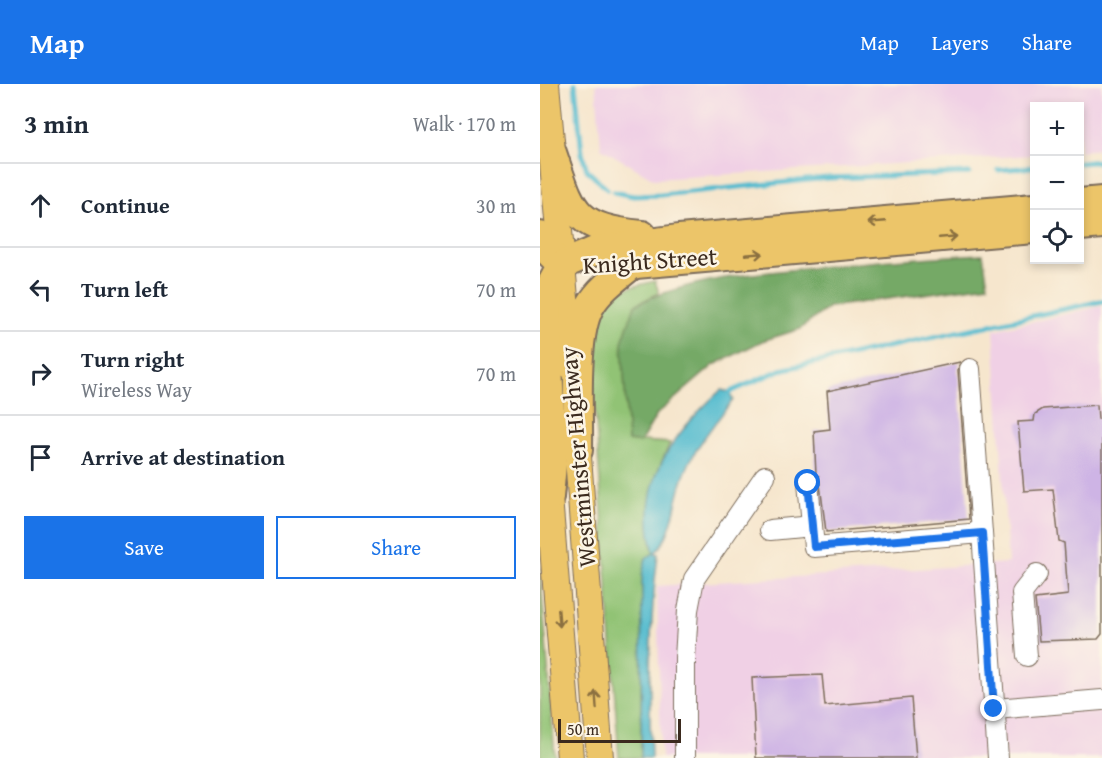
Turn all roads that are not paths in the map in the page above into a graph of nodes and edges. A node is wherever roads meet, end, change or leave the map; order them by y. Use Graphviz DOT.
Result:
graph roads {
  1 [pos="546,84"];
  2 [pos="551,150"];
  3 [pos="1102,201"];
  4 [pos="1084,203"];
  5 [pos="1030,208"];
  6 [pos="1102,224"];
  7 [pos="1084,225"];
  8 [pos="1030,230"];
  9 [pos="540,236"];
  10 [pos="679,239"];
  11 [pos="633,264"];
  12 [pos="562,265"];
  13 [pos="970,369"];
  14 [pos="540,440"];
  15 [pos="578,450"];
  16 [pos="765,476"];
  17 [pos="808,483"];
  18 [pos="549,497"];
  19 [pos="812,526"];
  20 [pos="770,530"];
  21 [pos="982,533"];
  22 [pos="1037,574"];
  23 [pos="1027,656"];
  24 [pos="1102,700"];
  25 [pos="994,709"];
  26 [pos="570,758"];
  27 [pos="600,758"];
  28 [pos="685,758"];
  29 [pos="998,758"];
  1 -- 2 [label="main road, Westminster Highway"];
  2 -- 10 [label="highway"];
  2 -- 12 [label="main road, Westminster Highway"];
  3 -- 4 [label="highway"];
  5 -- 10 [label="highway, Knight Street, one-way"];
  6 -- 7 [label="highway"];
  11 -- 8 [label="highway, Knight Street, one-way"];
  9 -- 12 [label="highway"];
  10 -- 12 [label="highway, Knight Street"];
  11 -- 12 [label="highway, Knight Street"];
  11 -- 15 [label="highway"];
  12 -- 15 [label="main road, Westminster Highway"];
  12 -- 18 [label="highway"];
  13 -- 21 [label="street"];
  14 -- 18 [label="main road, Westminster Highway"];
  27 -- 15 [label="main road, Westminster Highway, one-way"];
  16 -- 28 [label="street"];
  17 -- 19 [label="street"];
  18 -- 26 [label="main road, Westminster Highway, one-way"];
  19 -- 20 [label="street"];
  19 -- 21 [label="street"];
  21 -- 25 [label="street"];
  22 -- 23 [label="street"];
  24 -- 25 [label="street"];
  25 -- 29 [label="street"];
}
